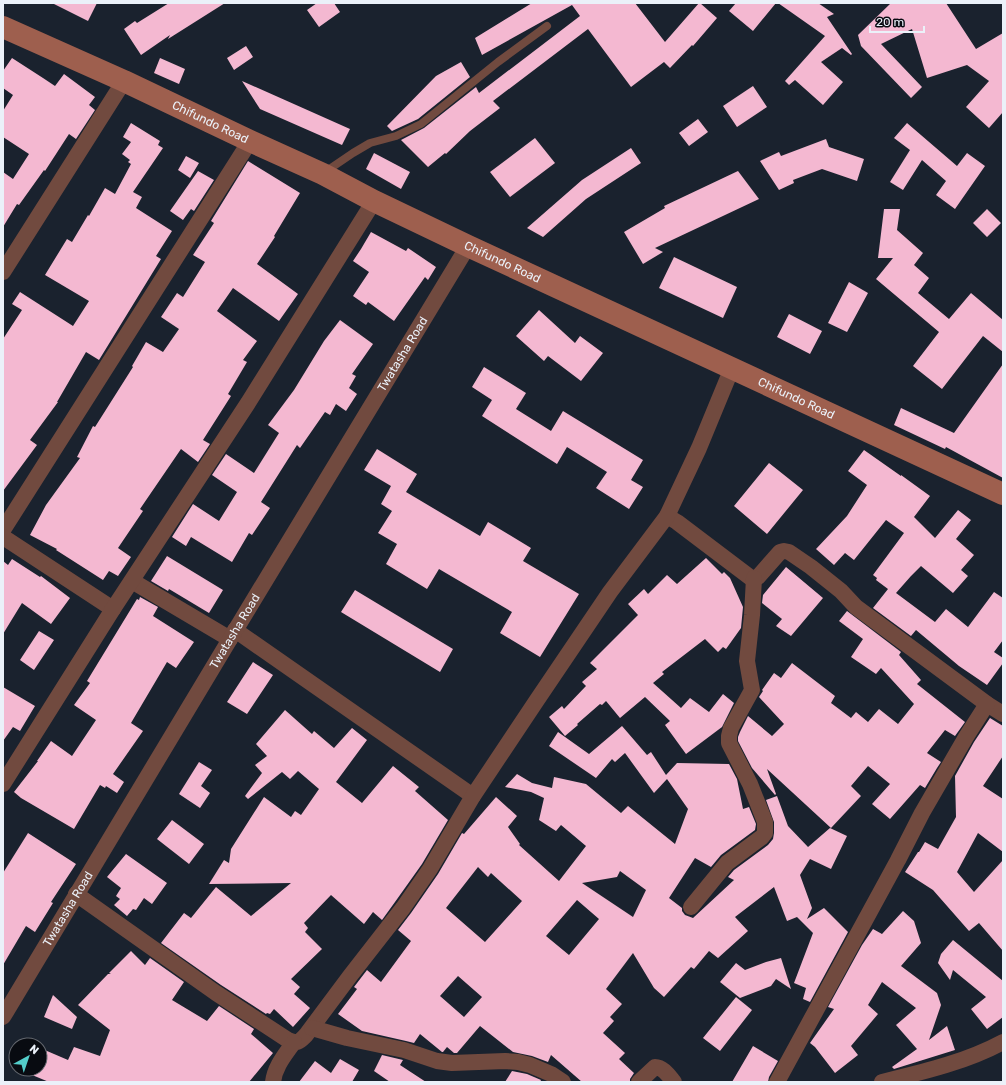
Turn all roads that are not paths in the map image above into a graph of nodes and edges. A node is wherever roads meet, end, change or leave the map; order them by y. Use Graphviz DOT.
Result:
graph roads {
  1 [pos="547,26"];
  2 [pos="3,27"];
  3 [pos="124,81"];
  4 [pos="250,141"];
  5 [pos="323,174"];
  6 [pos="374,201"];
  7 [pos="468,246"];
  8 [pos="3,272"];
  9 [pos="732,368"];
  10 [pos="1003,494"];
  11 [pos="667,516"];
  12 [pos="3,530"];
  13 [pos="3,537"];
  14 [pos="754,578"];
  15 [pos="132,581"];
  16 [pos="113,609"];
  17 [pos="232,634"];
  18 [pos="987,704"];
  19 [pos="1003,714"];
  20 [pos="3,784"];
  21 [pos="473,796"];
  22 [pos="76,894"];
  23 [pos="691,907"];
  24 [pos="3,1017"];
  25 [pos="312,1028"];
  26 [pos="294,1042"];
  27 [pos="1003,1042"];
  28 [pos="273,1082"];
  29 [pos="563,1082"];
  30 [pos="639,1082"];
  31 [pos="674,1082"];
  32 [pos="778,1082"];
  33 [pos="882,1082"];
  1 -- 5 [label="lane"];
  2 -- 3 [label="street, Chifundo Road"];
  3 -- 4 [label="street, Chifundo Road"];
  3 -- 8 [label="street"];
  4 -- 5 [label="street, Chifundo Road"];
  4 -- 12 [label="street"];
  5 -- 6 [label="street, Chifundo Road"];
  6 -- 7 [label="street, Chifundo Road"];
  6 -- 15 [label="street"];
  7 -- 9 [label="street, Chifundo Road"];
  7 -- 17 [label="street, Twatasha Road"];
  9 -- 10 [label="street, Chifundo Road"];
  9 -- 11 [label="street"];
  11 -- 14 [label="street"];
  11 -- 21 [label="street"];
  13 -- 16 [label="street"];
  14 -- 18 [label="street"];
  14 -- 23 [label="street"];
  15 -- 16 [label="street"];
  15 -- 17 [label="street"];
  16 -- 20 [label="street"];
  17 -- 21 [label="street"];
  17 -- 22 [label="street, Twatasha Road"];
  18 -- 19 [label="street"];
  18 -- 32 [label="street"];
  21 -- 25 [label="street"];
  22 -- 24 [label="street, Twatasha Road"];
  22 -- 26 [label="street"];
  25 -- 26 [label="street"];
  25 -- 29 [label="street"];
  26 -- 28 [label="street"];
  27 -- 33 [label="street"];
  30 -- 31 [label="street"];
}
